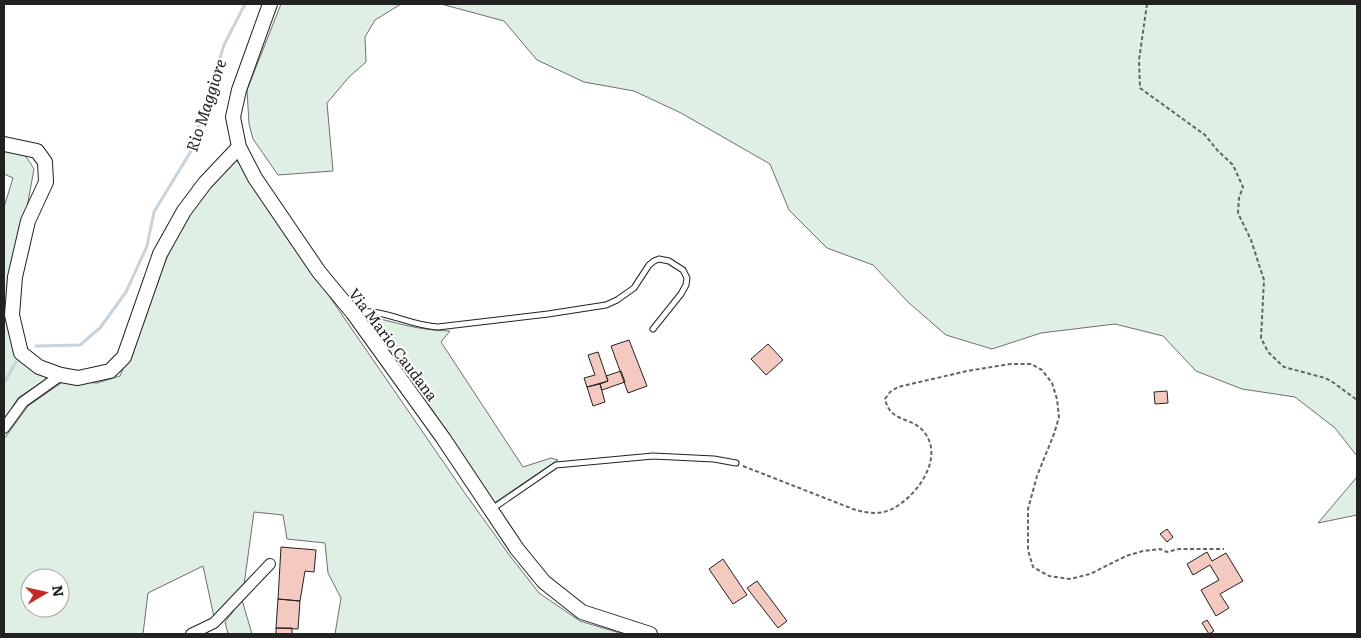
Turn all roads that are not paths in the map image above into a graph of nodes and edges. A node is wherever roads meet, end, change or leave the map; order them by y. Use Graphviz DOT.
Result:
graph roads {
  1 [pos="270,4"];
  2 [pos="4,144"];
  3 [pos="239,148"];
  4 [pos="353,313"];
  5 [pos="653,329"];
  6 [pos="61,375"];
  7 [pos="4,428"];
  8 [pos="736,463"];
  9 [pos="491,510"];
  10 [pos="270,564"];
  11 [pos="191,634"];
  12 [pos="650,634"];
  1 -- 3 [label="main road, Via Mario Caudana"];
  2 -- 6 [label="main road"];
  3 -- 4 [label="main road, Via Mario Caudana"];
  3 -- 6 [label="main road"];
  4 -- 5 [label="lane"];
  4 -- 9 [label="main road, Via Mario Caudana"];
  6 -- 7 [label="street"];
  8 -- 9 [label="lane"];
  9 -- 12 [label="main road, Via Mario Caudana"];
  10 -- 11 [label="street"];
}
